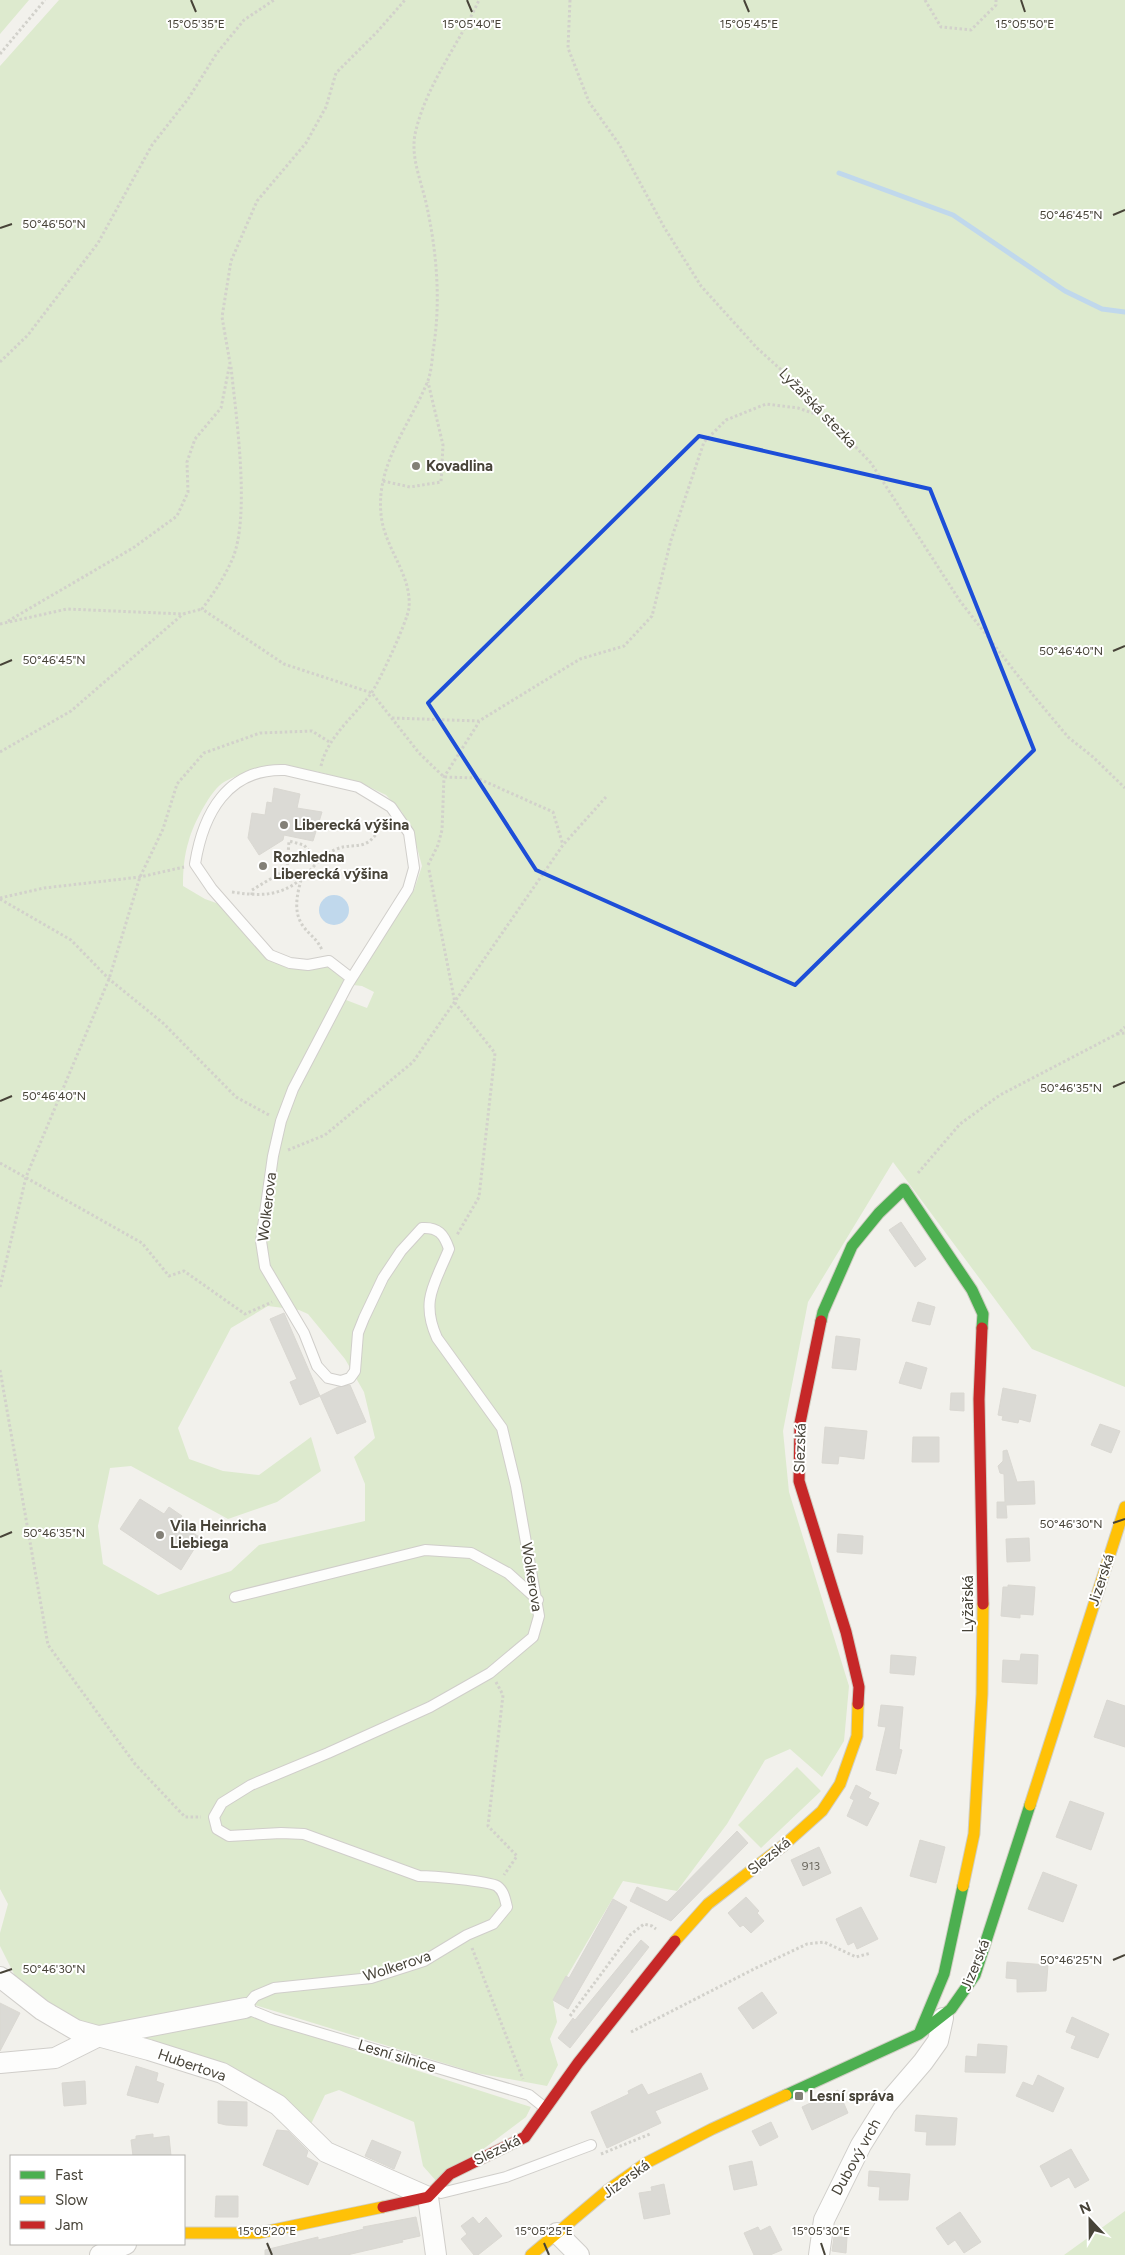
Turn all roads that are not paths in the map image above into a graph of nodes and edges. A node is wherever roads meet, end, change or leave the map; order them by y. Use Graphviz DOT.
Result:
graph roads {
  1 [pos="351,978"];
  2 [pos="904,1189"];
  3 [pos="1125,1507"];
  4 [pos="235,1597"];
  5 [pos="538,1600"];
  6 [pos="0,1977"];
  7 [pos="246,2008"];
  8 [pos="944,2018"];
  9 [pos="919,2034"];
  10 [pos="99,2036"];
  11 [pos="0,2063"];
  12 [pos="545,2108"];
  13 [pos="591,2144"];
  14 [pos="428,2197"];
  15 [pos="185,2233"];
  16 [pos="557,2233"];
  17 [pos="124,2245"];
  18 [pos="100,2255"];
  19 [pos="436,2255"];
  20 [pos="531,2255"];
  21 [pos="579,2255"];
  22 [pos="819,2255"];
  1 -- 1 [label="lane, Wolkerova"];
  1 -- 5 [label="lane, Wolkerova"];
  2 -- 9 [label="street, Lyžařská"];
  2 -- 12 [label="street, Slezská"];
  3 -- 8 [label="street, Jizerská"];
  4 -- 5 [label="lane"];
  5 -- 7 [label="lane, Wolkerova"];
  6 -- 10 [label="street, Hubertova"];
  7 -- 10 [label="street"];
  7 -- 12 [label="lane, Lesní silnice"];
  8 -- 9 [label="street, Jizerská"];
  8 -- 22 [label="street, Dubový vrch"];
  9 -- 16 [label="street, Jizerská"];
  10 -- 11 [label="street"];
  10 -- 14 [label="street, Hubertova"];
  12 -- 14 [label="street, Slezská"];
  13 -- 14 [label="lane"];
  14 -- 15 [label="street"];
  14 -- 19 [label="street"];
  16 -- 20 [label="street, Jizerská"];
  16 -- 21 [label="street"];
  17 -- 18 [label="street"];
}
